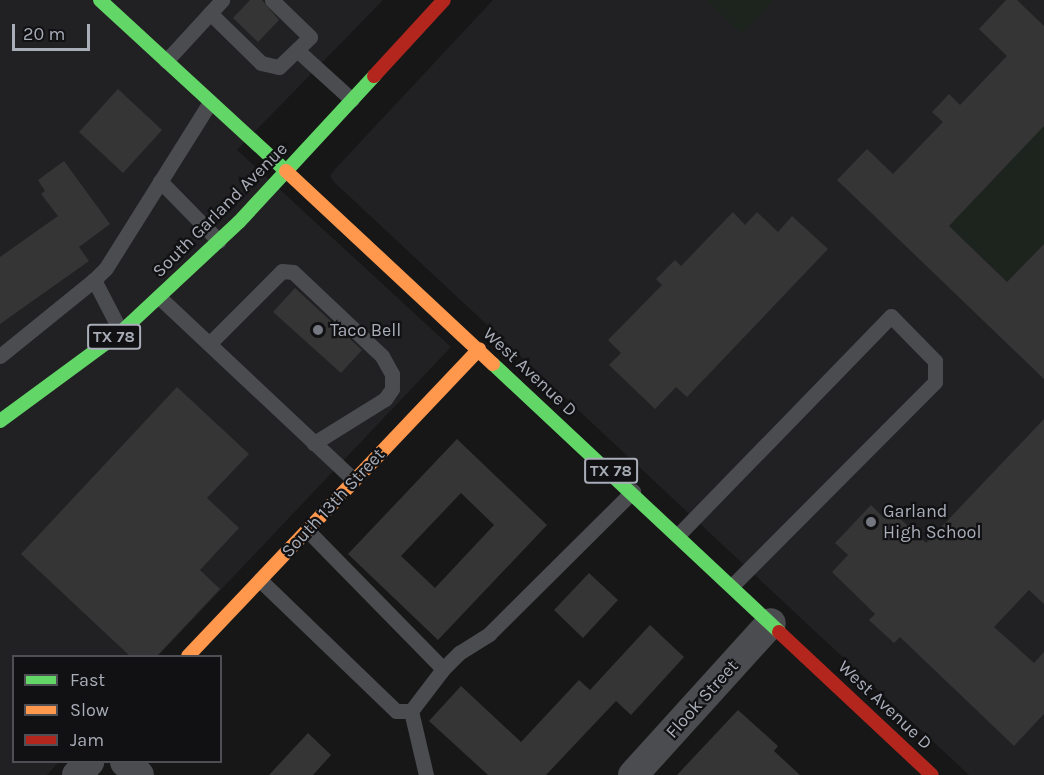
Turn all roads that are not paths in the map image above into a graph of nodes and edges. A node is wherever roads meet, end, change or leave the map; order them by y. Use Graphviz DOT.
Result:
graph roads {
  1 [pos="100,0"];
  2 [pos="222,0"];
  3 [pos="272,0"];
  4 [pos="444,0"];
  5 [pos="210,13"];
  6 [pos="297,50"];
  7 [pos="166,61"];
  8 [pos="352,100"];
  9 [pos="210,102"];
  10 [pos="286,171"];
  11 [pos="160,181"];
  12 [pos="219,241"];
  13 [pos="94,280"];
  14 [pos="159,297"];
  15 [pos="121,332"];
  16 [pos="209,344"];
  17 [pos="479,349"];
  18 [pos="0,356"];
  19 [pos="0,421"];
  20 [pos="314,443"];
  21 [pos="354,480"];
  22 [pos="633,491"];
  23 [pos="307,530"];
  24 [pos="678,536"];
  25 [pos="260,580"];
  26 [pos="732,586"];
  27 [pos="771,623"];
  28 [pos="190,655"];
  29 [pos="443,669"];
  30 [pos="411,711"];
  31 [pos="89,763"];
  32 [pos="126,763"];
  33 [pos="77,775"];
  34 [pos="139,775"];
  35 [pos="426,775"];
  36 [pos="633,775"];
  37 [pos="932,775"];
  1 -- 7 [label="main road, West Avenue D"];
  2 -- 5 [label="lane"];
  3 -- 6 [label="lane"];
  4 -- 8 [label="main road, South Garland Avenue / TX 78"];
  5 -- 6 [label="lane"];
  5 -- 7 [label="lane"];
  6 -- 8 [label="lane"];
  7 -- 9 [label="main road, West Avenue D"];
  8 -- 10 [label="main road, South Garland Avenue / TX 78"];
  9 -- 10 [label="main road, West Avenue D"];
  9 -- 11 [label="lane"];
  10 -- 12 [label="main road, South Garland Avenue / TX 78"];
  10 -- 17 [label="main road, West Avenue D / TX 78"];
  11 -- 12 [label="lane"];
  11 -- 13 [label="lane"];
  12 -- 14 [label="main road, South Garland Avenue / TX 78"];
  13 -- 15 [label="lane"];
  13 -- 18 [label="lane"];
  14 -- 15 [label="main road, South Garland Avenue / TX 78"];
  14 -- 16 [label="lane"];
  15 -- 19 [label="main road, South Garland Avenue / TX 78"];
  16 -- 20 [label="lane"];
  16 -- 20 [label="lane"];
  17 -- 21 [label="main road, South 13th Street"];
  17 -- 22 [label="main road, West Avenue D / TX 78"];
  20 -- 21 [label="lane"];
  21 -- 23 [label="main road, South 13th Street"];
  22 -- 24 [label="main road, West Avenue D / TX 78"];
  22 -- 29 [label="lane"];
  23 -- 25 [label="main road, South 13th Street"];
  23 -- 29 [label="lane"];
  24 -- 26 [label="main road, West Avenue D / TX 78"];
  24 -- 26 [label="lane"];
  25 -- 28 [label="main road, South 13th Street"];
  25 -- 30 [label="lane"];
  26 -- 27 [label="main road, West Avenue D / TX 78"];
  27 -- 36 [label="street, Flook Street"];
  27 -- 37 [label="main road, West Avenue D / TX 78"];
  29 -- 30 [label="lane"];
  30 -- 35 [label="lane"];
  31 -- 33 [label="street"];
  32 -- 34 [label="street"];
}
